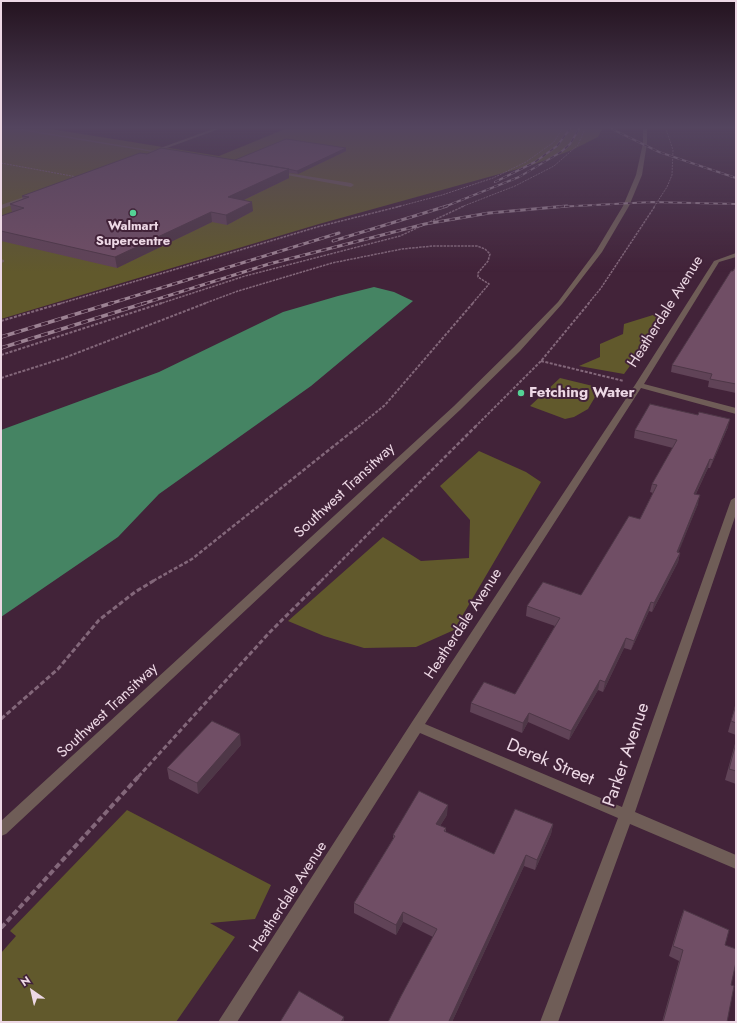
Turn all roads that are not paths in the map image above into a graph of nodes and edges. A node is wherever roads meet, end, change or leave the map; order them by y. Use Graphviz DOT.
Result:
graph roads {
  1 [pos="303,177"];
  2 [pos="637,177"];
  3 [pos="351,185"];
  4 [pos="41,193"];
  5 [pos="1,208"];
  6 [pos="736,255"];
  7 [pos="639,386"];
  8 [pos="736,411"];
  9 [pos="736,500"];
  10 [pos="417,726"];
  11 [pos="626,816"];
  12 [pos="1,830"];
  13 [pos="736,862"];
  14 [pos="227,1022"];
  15 [pos="549,1022"];
  1 -- 3 [label="street"];
  2 -- 12 [label="street, Southwest Transitway"];
  4 -- 5 [label="street"];
  6 -- 7 [label="street, Heatherdale Avenue"];
  7 -- 8 [label="street"];
  7 -- 10 [label="street, Heatherdale Avenue"];
  9 -- 11 [label="street, Parker Avenue"];
  10 -- 11 [label="street, Derek Street"];
  10 -- 14 [label="street, Heatherdale Avenue"];
  11 -- 13 [label="street, Derek Street"];
  11 -- 15 [label="street, Parker Avenue"];
}
